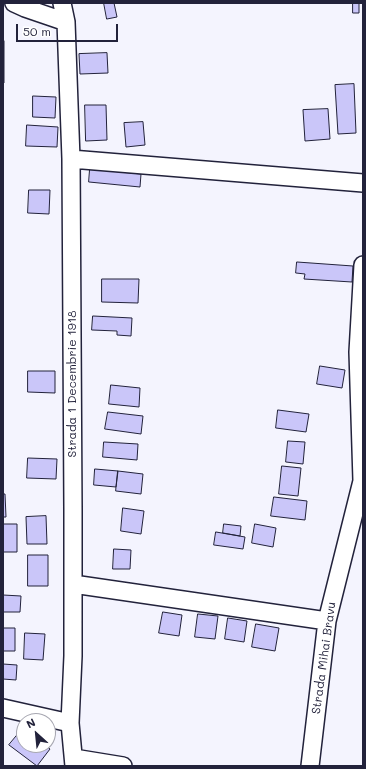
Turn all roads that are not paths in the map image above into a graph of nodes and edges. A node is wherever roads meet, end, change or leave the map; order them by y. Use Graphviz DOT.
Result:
graph roads {
  1 [pos="14,3"];
  2 [pos="62,3"];
  3 [pos="66,22"];
  4 [pos="71,159"];
  5 [pos="363,183"];
  6 [pos="363,266"];
  7 [pos="73,584"];
  8 [pos="327,621"];
  9 [pos="3,708"];
  10 [pos="70,723"];
  11 [pos="74,762"];
  12 [pos="123,766"];
  13 [pos="310,766"];
  1 -- 3 [label="street"];
  2 -- 3 [label="street, Strada 1 Decembrie 1918"];
  3 -- 4 [label="street, Strada 1 Decembrie 1918"];
  4 -- 5 [label="street"];
  4 -- 7 [label="street, Strada 1 Decembrie 1918"];
  6 -- 8 [label="street, Strada Mihai Bravu"];
  7 -- 8 [label="street"];
  7 -- 10 [label="street, Strada 1 Decembrie 1918"];
  8 -- 13 [label="street, Strada Mihai Bravu"];
  9 -- 10 [label="street"];
  10 -- 11 [label="street, Strada 1 Decembrie 1918"];
  11 -- 12 [label="street"];
}
